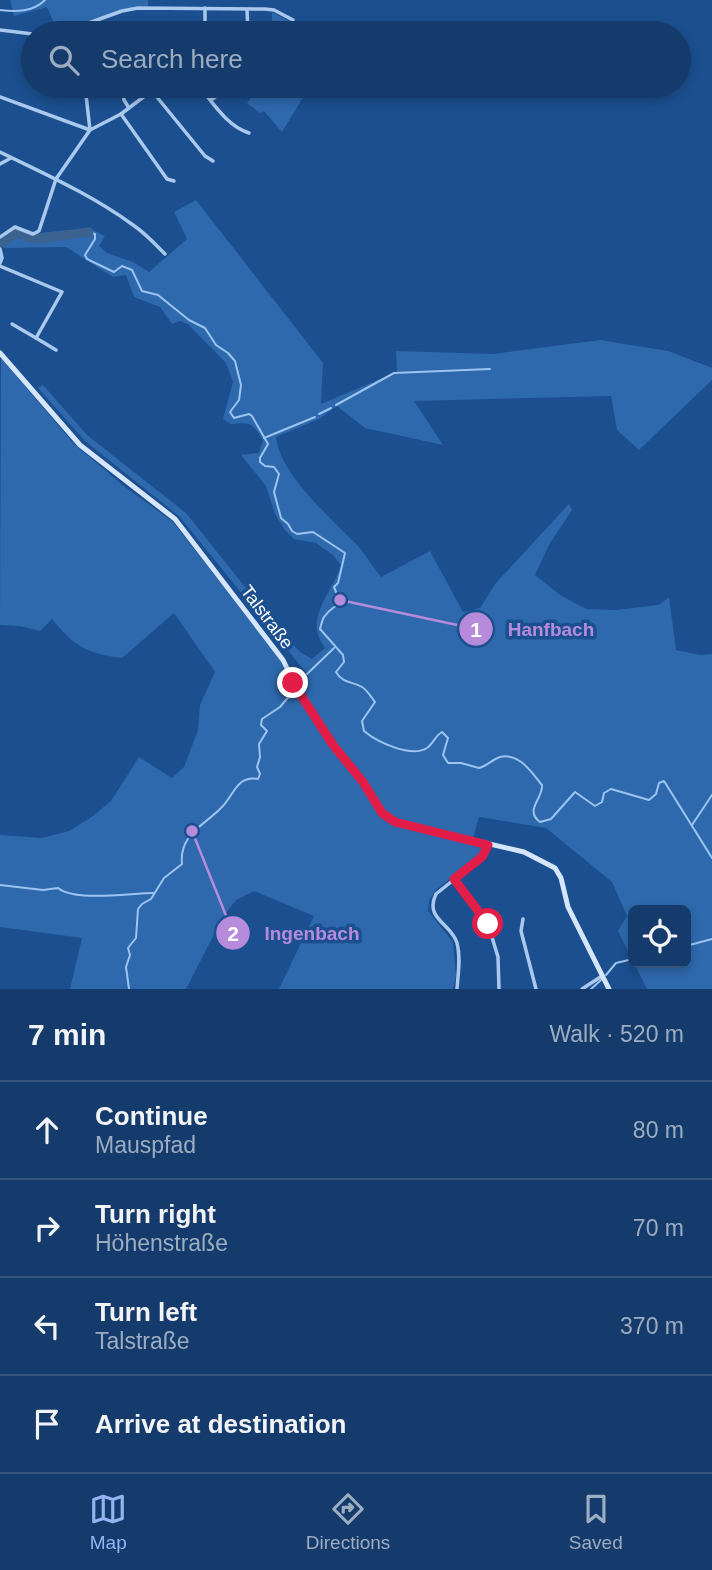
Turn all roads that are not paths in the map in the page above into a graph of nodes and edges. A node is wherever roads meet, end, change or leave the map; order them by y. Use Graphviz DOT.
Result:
graph roads {
  1 [pos="205,8"];
  2 [pos="247,10"];
  3 [pos="293,20"];
  4 [pos="101,21"];
  5 [pos="205,21"];
  6 [pos="247,21"];
  7 [pos="0,30"];
  8 [pos="21,33"];
  9 [pos="0,97"];
  10 [pos="86,98"];
  11 [pos="124,98"];
  12 [pos="142,98"];
  13 [pos="158,98"];
  14 [pos="214,98"];
  15 [pos="211,100"];
  16 [pos="129,108"];
  17 [pos="121,114"];
  18 [pos="90,130"];
  19 [pos="249,133"];
  20 [pos="0,152"];
  21 [pos="11,158"];
  22 [pos="213,161"];
  23 [pos="0,164"];
  24 [pos="56,179"];
  25 [pos="174,181"];
  26 [pos="0,237"];
  27 [pos="0,249"];
  28 [pos="165,254"];
  29 [pos="0,265"];
  30 [pos="12,324"];
  31 [pos="36,338"];
  32 [pos="56,350"];
  33 [pos="0,353"];
  34 [pos="488,845"];
  35 [pos="454,879"];
  36 [pos="523,919"];
  37 [pos="602,976"];
  38 [pos="457,989"];
  39 [pos="499,989"];
  40 [pos="536,989"];
  41 [pos="582,989"];
  42 [pos="609,989"];
  1 -- 2 [label="street"];
  1 -- 4 [label="street"];
  1 -- 5 [label="street"];
  2 -- 3 [label="street"];
  2 -- 6 [label="street"];
  7 -- 8 [label="street"];
  9 -- 18 [label="street"];
  10 -- 18 [label="street"];
  11 -- 16 [label="street"];
  12 -- 16 [label="street"];
  13 -- 22 [label="street"];
  14 -- 15 [label="street"];
  15 -- 19 [label="street"];
  16 -- 17 [label="street"];
  17 -- 18 [label="street"];
  17 -- 25 [label="street"];
  18 -- 24 [label="street"];
  20 -- 21 [label="street"];
  21 -- 23 [label="street"];
  21 -- 24 [label="street"];
  24 -- 26 [label="street"];
  24 -- 28 [label="street"];
  27 -- 29 [label="street"];
  29 -- 31 [label="street"];
  30 -- 31 [label="street"];
  31 -- 32 [label="street"];
  33 -- 34 [label="main road, Talstraße"];
  34 -- 35 [label="street"];
  34 -- 37 [label="main road, Talstraße"];
  35 -- 38 [label="street"];
  35 -- 39 [label="street"];
  36 -- 40 [label="street"];
  37 -- 41 [label="street"];
  37 -- 42 [label="main road, Talstraße"];
}
